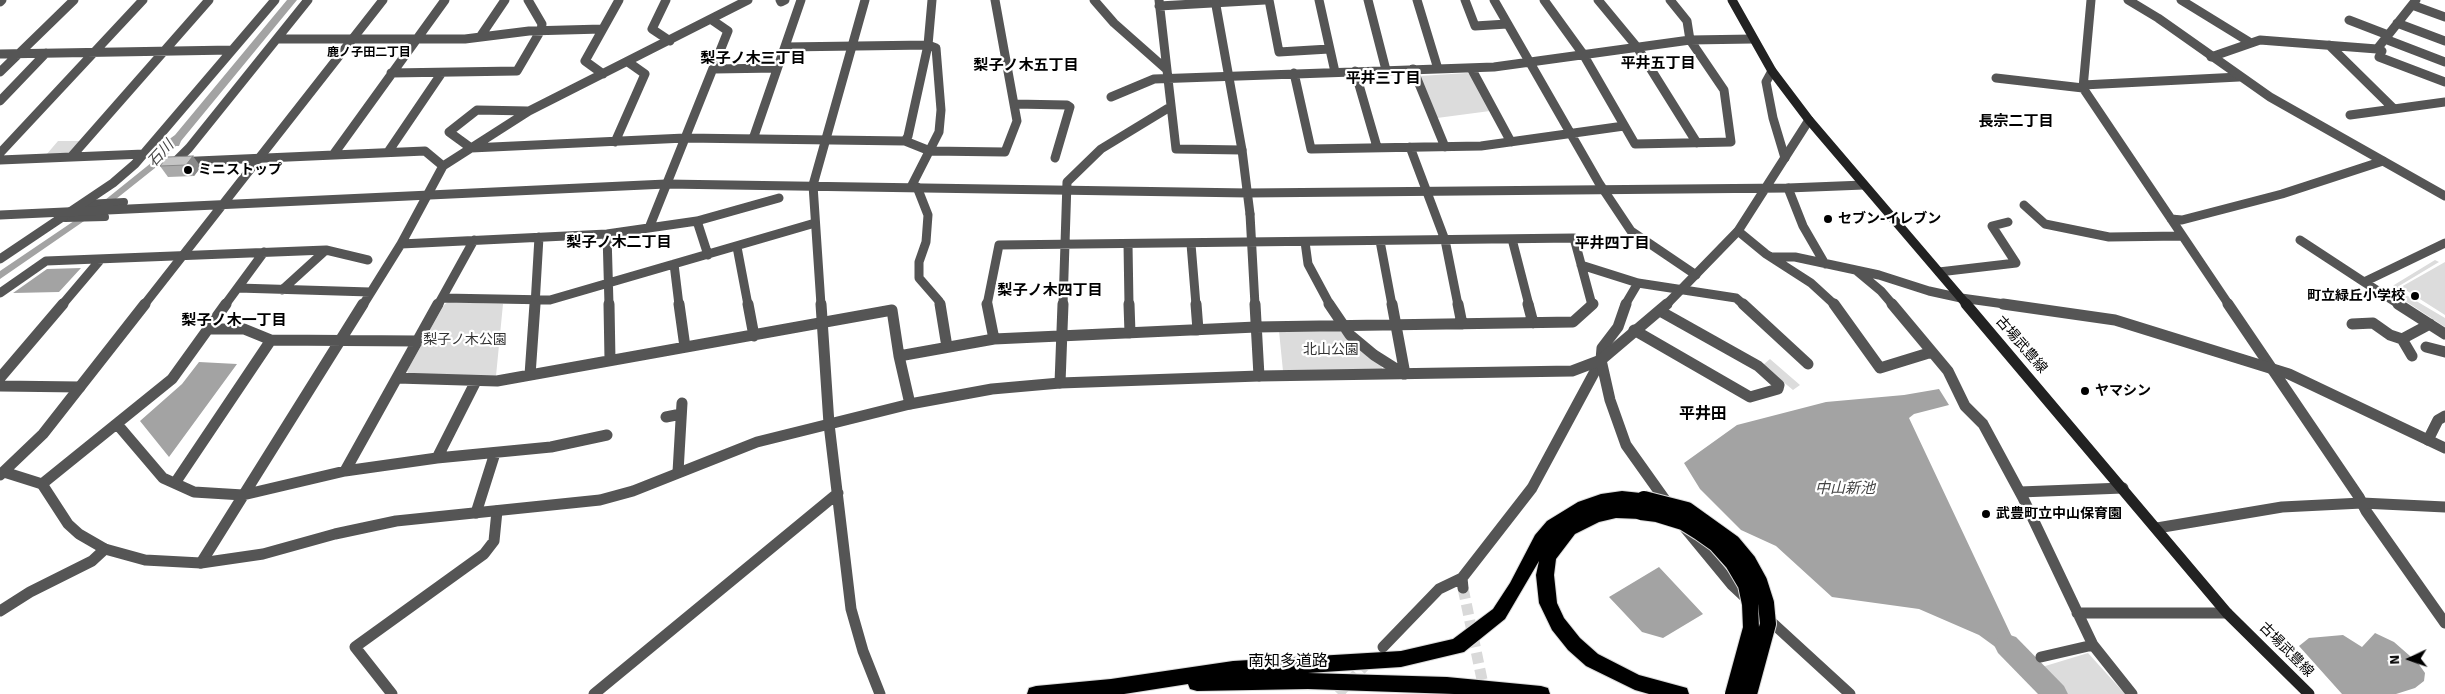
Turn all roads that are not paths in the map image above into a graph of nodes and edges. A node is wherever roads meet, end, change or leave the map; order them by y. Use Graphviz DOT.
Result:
graph roads {
  1 [pos="74,0"];
  2 [pos="143,0"];
  3 [pos="209,0"];
  4 [pos="275,0"];
  5 [pos="308,0"];
  6 [pos="383,0"];
  7 [pos="445,0"];
  8 [pos="505,0"];
  9 [pos="528,0"];
  10 [pos="619,0"];
  11 [pos="666,0"];
  12 [pos="748,0"];
  13 [pos="780,0"];
  14 [pos="785,0"];
  15 [pos="801,0"];
  16 [pos="865,0"];
  17 [pos="932,0"];
  18 [pos="995,0"];
  19 [pos="1094,0"];
  20 [pos="1264,0"];
  21 [pos="1269,0"];
  22 [pos="1319,0"];
  23 [pos="1368,0"];
  24 [pos="1417,0"];
  25 [pos="1465,0"];
  26 [pos="1494,0"];
  27 [pos="1544,0"];
  28 [pos="1598,0"];
  29 [pos="1670,0"];
  30 [pos="1732,0"];
  31 [pos="2091,0"];
  32 [pos="2128,0"];
  33 [pos="2181,0"];
  34 [pos="1215,2"];
  35 [pos="1159,3"];
  36 [pos="2414,3"];
  37 [pos="2445,18"];
  38 [pos="712,20"];
  39 [pos="2349,20"];
  40 [pos="2397,23"];
  41 [pos="1507,24"];
  42 [pos="602,29"];
  43 [pos="541,30"];
  44 [pos="480,37"];
  45 [pos="2386,37"];
  46 [pos="277,39"];
  47 [pos="353,39"];
  48 [pos="416,39"];
  49 [pos="1753,39"];
  50 [pos="1690,40"];
  51 [pos="670,41"];
  52 [pos="2445,41"];
  53 [pos="2250,43"];
  54 [pos="928,45"];
  55 [pos="2328,45"];
  56 [pos="852,46"];
  57 [pos="785,47"];
  58 [pos="1637,47"];
  59 [pos="1329,49"];
  60 [pos="2377,49"];
  61 [pos="164,50"];
  62 [pos="232,50"];
  63 [pos="95,52"];
  64 [pos="46,53"];
  65 [pos="0,54"];
  66 [pos="20,54"];
  67 [pos="1583,54"];
  68 [pos="2211,57"];
  69 [pos="628,62"];
  70 [pos="1529,62"];
  71 [pos="2445,62"];
  72 [pos="777,68"];
  73 [pos="1471,68"];
  74 [pos="714,69"];
  75 [pos="1166,69"];
  76 [pos="1413,69"];
  77 [pos="1438,69"];
  78 [pos="1386,70"];
  79 [pos="1355,71"];
  80 [pos="1772,71"];
  81 [pos="0,72"];
  82 [pos="1334,72"];
  83 [pos="391,73"];
  84 [pos="1294,73"];
  85 [pos="441,74"];
  86 [pos="603,74"];
  87 [pos="1228,75"];
  88 [pos="2239,77"];
  89 [pos="1167,78"];
  90 [pos="1996,78"];
  91 [pos="2445,82"];
  92 [pos="2083,87"];
  93 [pos="1111,97"];
  94 [pos="0,101"];
  95 [pos="2445,102"];
  96 [pos="1014,104"];
  97 [pos="1170,107"];
  98 [pos="2394,109"];
  99 [pos="529,111"];
  100 [pos="2350,115"];
  101 [pos="1809,120"];
  102 [pos="1624,126"];
  103 [pos="1571,134"];
  104 [pos="685,138"];
  105 [pos="752,139"];
  106 [pos="824,140"];
  107 [pos="905,141"];
  108 [pos="615,142"];
  109 [pos="1511,142"];
  110 [pos="1697,143"];
  111 [pos="1377,147"];
  112 [pos="1410,147"];
  113 [pos="1445,147"];
  114 [pos="471,148"];
  115 [pos="1242,150"];
  116 [pos="388,152"];
  117 [pos="930,152"];
  118 [pos="0,153"];
  119 [pos="144,154"];
  120 [pos="333,155"];
  121 [pos="71,157"];
  122 [pos="259,158"];
  123 [pos="1055,158"];
  124 [pos="1785,158"];
  125 [pos="0,160"];
  126 [pos="2383,161"];
  127 [pos="443,166"];
  128 [pos="666,184"];
  129 [pos="813,185"];
  130 [pos="1864,185"];
  131 [pos="914,187"];
  132 [pos="1765,188"];
  133 [pos="1788,188"];
  134 [pos="1603,190"];
  135 [pos="1067,191"];
  136 [pos="1428,191"];
  137 [pos="1248,193"];
  138 [pos="428,195"];
  139 [pos="2445,196"];
  140 [pos="778,198"];
  141 [pos="124,202"];
  142 [pos="86,204"];
  143 [pos="222,204"];
  144 [pos="2024,205"];
  145 [pos="0,215"];
  146 [pos="67,215"];
  147 [pos="105,217"];
  148 [pos="2171,219"];
  149 [pos="697,222"];
  150 [pos="2008,222"];
  151 [pos="815,223"];
  152 [pos="649,228"];
  153 [pos="1738,230"];
  154 [pos="607,234"];
  155 [pos="2181,236"];
  156 [pos="539,237"];
  157 [pos="1512,239"];
  158 [pos="474,240"];
  159 [pos="1445,240"];
  160 [pos="2300,240"];
  161 [pos="1305,242"];
  162 [pos="1380,242"];
  163 [pos="1252,243"];
  164 [pos="2445,243"];
  165 [pos="401,244"];
  166 [pos="1065,244"];
  167 [pos="1128,244"];
  168 [pos="1191,244"];
  169 [pos="737,246"];
  170 [pos="326,250"];
  171 [pos="264,252"];
  172 [pos="183,254"];
  173 [pos="708,255"];
  174 [pos="1771,257"];
  175 [pos="0,259"];
  176 [pos="101,259"];
  177 [pos="368,260"];
  178 [pos="674,264"];
  179 [pos="1825,264"];
  180 [pos="1581,265"];
  181 [pos="1857,271"];
  182 [pos="1939,272"];
  183 [pos="1696,275"];
  184 [pos="2364,282"];
  185 [pos="608,283"];
  186 [pos="1638,283"];
  187 [pos="238,288"];
  188 [pos="282,290"];
  189 [pos="1680,290"];
  190 [pos="370,292"];
  191 [pos="0,293"];
  192 [pos="443,298"];
  193 [pos="1961,298"];
  194 [pos="535,300"];
  195 [pos="1660,311"];
  196 [pos="823,321"];
  197 [pos="1533,323"];
  198 [pos="1462,324"];
  199 [pos="2352,324"];
  200 [pos="2430,324"];
  201 [pos="1396,325"];
  202 [pos="1344,326"];
  203 [pos="1256,327"];
  204 [pos="209,329"];
  205 [pos="1198,330"];
  206 [pos="1634,330"];
  207 [pos="1130,332"];
  208 [pos="2445,334"];
  209 [pos="754,336"];
  210 [pos="1062,336"];
  211 [pos="994,339"];
  212 [pos="2402,339"];
  213 [pos="271,340"];
  214 [pos="339,340"];
  215 [pos="418,341"];
  216 [pos="685,347"];
  217 [pos="947,347"];
  218 [pos="2426,347"];
  219 [pos="1932,352"];
  220 [pos="2445,352"];
  221 [pos="899,356"];
  222 [pos="2412,356"];
  223 [pos="610,360"];
  224 [pos="1601,360"];
  225 [pos="1808,364"];
  226 [pos="2272,368"];
  227 [pos="1405,374"];
  228 [pos="530,375"];
  229 [pos="1259,376"];
  230 [pos="0,378"];
  231 [pos="396,378"];
  232 [pos="476,381"];
  233 [pos="1060,383"];
  234 [pos="0,386"];
  235 [pos="80,386"];
  236 [pos="910,404"];
  237 [pos="2445,416"];
  238 [pos="666,417"];
  239 [pos="118,424"];
  240 [pos="829,424"];
  241 [pos="607,435"];
  242 [pos="2428,440"];
  243 [pos="2445,448"];
  244 [pos="495,453"];
  245 [pos="438,458"];
  246 [pos="345,471"];
  247 [pos="678,472"];
  248 [pos="2,473"];
  249 [pos="175,483"];
  250 [pos="42,484"];
  251 [pos="2123,488"];
  252 [pos="2020,492"];
  253 [pos="838,493"];
  254 [pos="243,495"];
  255 [pos="2362,504"];
  256 [pos="1642,505"];
  257 [pos="2445,508"];
  258 [pos="497,511"];
  259 [pos="476,513"];
  260 [pos="2157,528"];
  261 [pos="106,549"];
  262 [pos="201,563"];
  263 [pos="0,611"];
  264 [pos="2077,613"];
  265 [pos="2227,613"];
  266 [pos="2445,623"];
  267 [pos="2093,645"];
  268 [pos="1383,647"];
  269 [pos="2041,657"];
  270 [pos="1109,688"];
  271 [pos="392,694"];
  272 [pos="594,694"];
  273 [pos="880,694"];
  274 [pos="1036,694"];
  275 [pos="1541,694"];
  276 [pos="1680,694"];
  277 [pos="1733,694"];
  278 [pos="1750,694"];
  279 [pos="1850,694"];
  280 [pos="2132,694"];
  281 [pos="2309,694"];
  1 -- 66 [label="street"];
  2 -- 63 [label="street"];
  3 -- 61 [label="street"];
  4 -- 62 [label="street"];
  5 -- 46 [label="street"];
  6 -- 47 [label="street"];
  7 -- 48 [label="street"];
  8 -- 44 [label="street"];
  9 -- 43 [label="street"];
  10 -- 42 [label="street"];
  11 -- 51 [label="street"];
  12 -- 38 [label="street"];
  13 -- 14 [label="street"];
  15 -- 57 [label="street"];
  16 -- 56 [label="street"];
  17 -- 54 [label="street"];
  18 -- 96 [label="street"];
  19 -- 75 [label="street"];
  20 -- 34 [label="street"];
  21 -- 59 [label="street"];
  22 -- 59 [label="street"];
  23 -- 78 [label="street"];
  24 -- 77 [label="street"];
  25 -- 41 [label="street"];
  26 -- 41 [label="street"];
  27 -- 67 [label="street"];
  28 -- 58 [label="street"];
  29 -- 50 [label="street"];
  30 -- 49 [label="main road, 古場武豊線"];
  31 -- 92 [label="street"];
  32 -- 68 [label="street"];
  33 -- 53 [label="street"];
  34 -- 35 [label="street"];
  34 -- 87 [label="street"];
  35 -- 75 [label="street"];
  36 -- 37 [label="street"];
  36 -- 40 [label="street"];
  38 -- 51 [label="street"];
  38 -- 74 [label="street"];
  39 -- 45 [label="street"];
  40 -- 45 [label="street"];
  40 -- 52 [label="street"];
  41 -- 70 [label="street"];
  42 -- 43 [label="street"];
  42 -- 86 [label="street"];
  43 -- 44 [label="street"];
  43 -- 85 [label="street"];
  44 -- 48 [label="street"];
  45 -- 60 [label="street"];
  45 -- 71 [label="street"];
  46 -- 47 [label="street"];
  46 -- 122 [label="street"];
  47 -- 48 [label="street"];
  47 -- 122 [label="street"];
  48 -- 83 [label="street"];
  49 -- 50 [label="street"];
  49 -- 80 [label="main road, 古場武豊線"];
  50 -- 58 [label="street"];
  50 -- 110 [label="street"];
  51 -- 69 [label="street"];
  53 -- 55 [label="street"];
  53 -- 68 [label="street"];
  54 -- 56 [label="street"];
  54 -- 107 [label="street"];
  54 -- 117 [label="street"];
  55 -- 60 [label="street"];
  55 -- 98 [label="street"];
  56 -- 57 [label="street"];
  56 -- 106 [label="street"];
  57 -- 72 [label="street"];
  58 -- 67 [label="street"];
  58 -- 110 [label="street"];
  59 -- 82 [label="street"];
  60 -- 91 [label="street"];
  61 -- 62 [label="street"];
  61 -- 63 [label="street"];
  61 -- 121 [label="street"];
  62 -- 119 [label="street"];
  63 -- 64 [label="street"];
  63 -- 118 [label="street"];
  64 -- 66 [label="street"];
  64 -- 94 [label="street"];
  65 -- 66 [label="street"];
  66 -- 81 [label="street"];
  67 -- 70 [label="street"];
  67 -- 102 [label="street"];
  68 -- 88 [label="street"];
  69 -- 86 [label="street"];
  69 -- 108 [label="street"];
  70 -- 73 [label="street"];
  70 -- 103 [label="street"];
  72 -- 74 [label="street"];
  72 -- 105 [label="street"];
  73 -- 77 [label="street"];
  73 -- 109 [label="street"];
  74 -- 104 [label="street"];
  75 -- 89 [label="street"];
  76 -- 77 [label="street"];
  76 -- 78 [label="street"];
  76 -- 113 [label="street"];
  78 -- 79 [label="street"];
  79 -- 82 [label="street"];
  79 -- 111 [label="street"];
  80 -- 101 [label="main road, 古場武豊線"];
  80 -- 124 [label="street"];
  82 -- 84 [label="street"];
  83 -- 85 [label="street"];
  83 -- 120 [label="street"];
  84 -- 87 [label="street"];
  84 -- 111 [label="street"];
  85 -- 116 [label="street"];
  86 -- 99 [label="street"];
  87 -- 89 [label="street"];
  87 -- 115 [label="street"];
  88 -- 92 [label="street"];
  88 -- 126 [label="street"];
  89 -- 93 [label="street"];
  89 -- 97 [label="street"];
  90 -- 92 [label="street"];
  92 -- 148 [label="street"];
  95 -- 98 [label="street"];
  96 -- 117 [label="street"];
  96 -- 123 [label="street"];
  97 -- 115 [label="street"];
  97 -- 135 [label="street"];
  98 -- 100 [label="street"];
  99 -- 114 [label="street"];
  99 -- 114 [label="street"];
  101 -- 124 [label="street"];
  101 -- 130 [label="main road, 古場武豊線"];
  102 -- 103 [label="street"];
  102 -- 110 [label="street"];
  103 -- 109 [label="street"];
  103 -- 134 [label="street"];
  104 -- 105 [label="street"];
  104 -- 108 [label="street"];
  104 -- 128 [label="street"];
  105 -- 106 [label="street"];
  106 -- 107 [label="street"];
  106 -- 129 [label="street"];
  107 -- 117 [label="street"];
  108 -- 114 [label="street"];
  109 -- 113 [label="street"];
  111 -- 112 [label="street"];
  112 -- 113 [label="street"];
  112 -- 136 [label="street"];
  114 -- 127 [label="street"];
  115 -- 137 [label="street"];
  116 -- 120 [label="street"];
  116 -- 127 [label="street"];
  117 -- 131 [label="street"];
  119 -- 121 [label="street"];
  119 -- 146 [label="street"];
  120 -- 122 [label="street"];
  121 -- 125 [label="street"];
  122 -- 143 [label="street"];
  124 -- 132 [label="street"];
  126 -- 139 [label="street"];
  126 -- 148 [label="street"];
  127 -- 138 [label="street"];
  128 -- 129 [label="street"];
  128 -- 138 [label="street"];
  128 -- 152 [label="street"];
  129 -- 131 [label="street"];
  129 -- 151 [label="street"];
  130 -- 133 [label="street"];
  130 -- 182 [label="main road, 古場武豊線"];
  131 -- 135 [label="street"];
  131 -- 217 [label="street"];
  132 -- 133 [label="street"];
  132 -- 134 [label="street"];
  132 -- 153 [label="street"];
  133 -- 179 [label="street"];
  134 -- 136 [label="street"];
  134 -- 183 [label="street"];
  135 -- 137 [label="street"];
  135 -- 166 [label="street"];
  136 -- 137 [label="street"];
  136 -- 159 [label="street"];
  137 -- 163 [label="street"];
  138 -- 143 [label="street"];
  138 -- 165 [label="street"];
  140 -- 149 [label="street"];
  141 -- 142 [label="street"];
  143 -- 146 [label="street"];
  143 -- 172 [label="street"];
  144 -- 155 [label="street"];
  145 -- 146 [label="street"];
  146 -- 147 [label="street"];
  146 -- 175 [label="street"];
  148 -- 155 [label="street"];
  149 -- 152 [label="street"];
  149 -- 173 [label="street"];
  150 -- 182 [label="street"];
  151 -- 169 [label="street"];
  151 -- 196 [label="street"];
  152 -- 154 [label="street"];
  153 -- 174 [label="street"];
  153 -- 183 [label="street"];
  154 -- 156 [label="street"];
  154 -- 185 [label="street"];
  155 -- 226 [label="street"];
  156 -- 158 [label="street"];
  156 -- 194 [label="street"];
  157 -- 159 [label="street"];
  157 -- 180 [label="street"];
  157 -- 197 [label="street"];
  158 -- 165 [label="street"];
  158 -- 192 [label="street"];
  159 -- 162 [label="street"];
  159 -- 198 [label="street"];
  160 -- 184 [label="street"];
  161 -- 162 [label="street"];
  161 -- 163 [label="street"];
  161 -- 202 [label="street"];
  162 -- 201 [label="street"];
  163 -- 168 [label="street"];
  163 -- 203 [label="street"];
  164 -- 184 [label="street"];
  165 -- 190 [label="street"];
  166 -- 167 [label="street"];
  166 -- 210 [label="street"];
  166 -- 211 [label="street"];
  167 -- 168 [label="street"];
  167 -- 207 [label="street"];
  168 -- 205 [label="street"];
  169 -- 173 [label="street"];
  169 -- 209 [label="street"];
  170 -- 171 [label="street"];
  170 -- 177 [label="street"];
  170 -- 188 [label="street"];
  171 -- 172 [label="street"];
  171 -- 187 [label="street"];
  172 -- 176 [label="street"];
  172 -- 235 [label="street"];
  173 -- 178 [label="street"];
  174 -- 179 [label="street"];
  174 -- 219 [label="street"];
  176 -- 191 [label="street"];
  176 -- 230 [label="street"];
  178 -- 185 [label="street"];
  178 -- 216 [label="street"];
  179 -- 181 [label="street"];
  180 -- 186 [label="street"];
  180 -- 197 [label="street"];
  181 -- 193 [label="street"];
  181 -- 219 [label="street"];
  182 -- 193 [label="main road, 古場武豊線"];
  183 -- 189 [label="street"];
  184 -- 200 [label="street"];
  185 -- 194 [label="street"];
  185 -- 223 [label="street"];
  186 -- 189 [label="street"];
  186 -- 224 [label="street"];
  187 -- 188 [label="street"];
  187 -- 204 [label="street"];
  188 -- 190 [label="street"];
  189 -- 195 [label="street"];
  189 -- 225 [label="street"];
  190 -- 214 [label="street"];
  192 -- 194 [label="street"];
  192 -- 215 [label="street"];
  193 -- 226 [label="street"];
  193 -- 251 [label="main road, 古場武豊線"];
  194 -- 228 [label="street"];
  195 -- 206 [label="street"];
  195 -- 206 [label="street"];
  196 -- 209 [label="street"];
  196 -- 221 [label="street"];
  196 -- 240 [label="street"];
  197 -- 198 [label="street"];
  198 -- 201 [label="street"];
  199 -- 212 [label="street"];
  200 -- 208 [label="street"];
  200 -- 212 [label="street"];
  201 -- 202 [label="street"];
  201 -- 227 [label="street"];
  202 -- 203 [label="street"];
  202 -- 227 [label="street"];
  203 -- 205 [label="street"];
  203 -- 229 [label="street"];
  204 -- 213 [label="street"];
  204 -- 239 [label="street"];
  205 -- 207 [label="street"];
  206 -- 224 [label="street"];
  207 -- 210 [label="street"];
  209 -- 216 [label="street"];
  210 -- 211 [label="street"];
  210 -- 233 [label="street"];
  211 -- 217 [label="street"];
  212 -- 222 [label="street"];
  213 -- 214 [label="street"];
  213 -- 249 [label="street"];
  214 -- 215 [label="street"];
  214 -- 254 [label="street"];
  215 -- 231 [label="street"];
  216 -- 223 [label="street"];
  217 -- 221 [label="street"];
  218 -- 220 [label="street"];
  219 -- 252 [label="street"];
  221 -- 236 [label="street"];
  223 -- 228 [label="street"];
  224 -- 227 [label="street"];
  224 -- 268 [label="street"];
  224 -- 279 [label="street"];
  226 -- 242 [label="street"];
  226 -- 255 [label="street"];
  227 -- 229 [label="street"];
  228 -- 232 [label="street"];
  229 -- 233 [label="street"];
  231 -- 232 [label="street"];
  231 -- 246 [label="street"];
  232 -- 245 [label="street"];
  233 -- 236 [label="street"];
  234 -- 235 [label="street"];
  235 -- 248 [label="street"];
  236 -- 240 [label="street"];
  237 -- 242 [label="street"];
  238 -- 247 [label="street"];
  239 -- 249 [label="street"];
  239 -- 250 [label="street"];
  240 -- 247 [label="street"];
  240 -- 253 [label="street"];
  241 -- 244 [label="street"];
  242 -- 243 [label="street"];
  244 -- 245 [label="street"];
  244 -- 259 [label="street"];
  245 -- 246 [label="street"];
  246 -- 254 [label="street"];
  247 -- 258 [label="street"];
  248 -- 250 [label="street"];
  249 -- 254 [label="street"];
  250 -- 261 [label="street"];
  251 -- 252 [label="street"];
  251 -- 260 [label="main road, 古場武豊線"];
  252 -- 264 [label="street"];
  253 -- 272 [label="street"];
  253 -- 273 [label="street"];
  254 -- 262 [label="street"];
  255 -- 257 [label="street"];
  255 -- 260 [label="street"];
  255 -- 266 [label="street"];
  256 -- 270 [label="highway"];
  256 -- 276 [label="highway"];
  256 -- 277 [label="highway, bridge"];
  256 -- 278 [label="highway, bridge"];
  258 -- 259 [label="street"];
  258 -- 271 [label="street"];
  259 -- 262 [label="street"];
  260 -- 265 [label="main road, 古場武豊線"];
  261 -- 262 [label="street"];
  261 -- 263 [label="street"];
  264 -- 265 [label="street"];
  264 -- 267 [label="street"];
  265 -- 281 [label="main road, 古場武豊線"];
  267 -- 269 [label="street"];
  267 -- 280 [label="street"];
  270 -- 274 [label="highway, 南知多道路"];
  270 -- 275 [label="highway, 南知多道路"];
}
